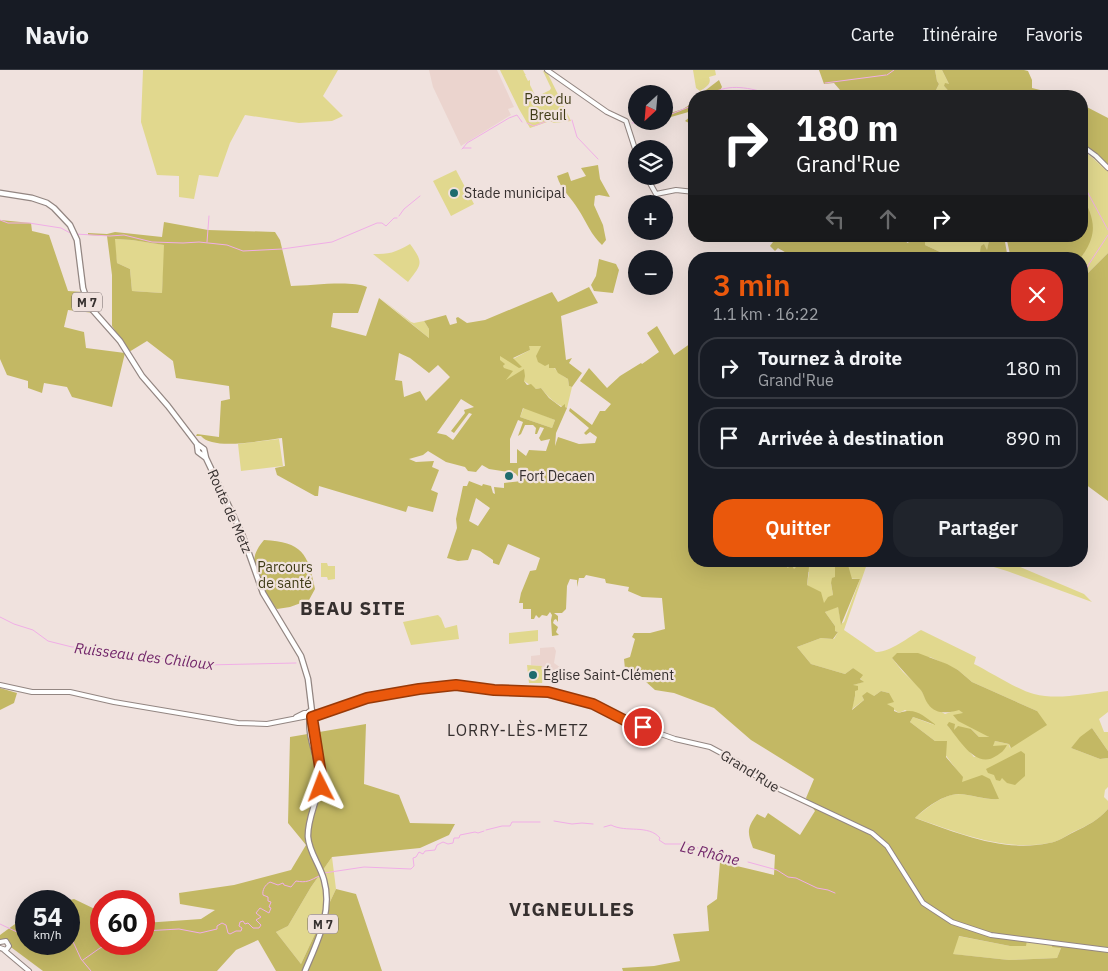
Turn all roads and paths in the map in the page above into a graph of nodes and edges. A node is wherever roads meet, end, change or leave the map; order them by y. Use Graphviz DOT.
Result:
graph roads {
  1 [pos="547,70"];
  2 [pos="632,140"];
  3 [pos="1088,150"];
  4 [pos="1108,168"];
  5 [pos="651,185"];
  6 [pos="688,191"];
  7 [pos="0,193"];
  8 [pos="0,685"];
  9 [pos="311,714"];
  10 [pos="1,940"];
  11 [pos="4,949"];
  12 [pos="1108,950"];
  13 [pos="29,971"];
  14 [pos="305,971"];
  1 -- 2 [label="street"];
  3 -- 4 [label="street"];
  5 -- 6 [label="street"];
  7 -- 9 [label="main road, Route de Metz / M 7"];
  8 -- 9 [label="street, Grand'Rue"];
  9 -- 12 [label="street, Grand'Rue"];
  9 -- 14 [label="main road, Route de Metz / M 7"];
  10 -- 11 [label="street"];
  11 -- 13 [label="street"];
}
